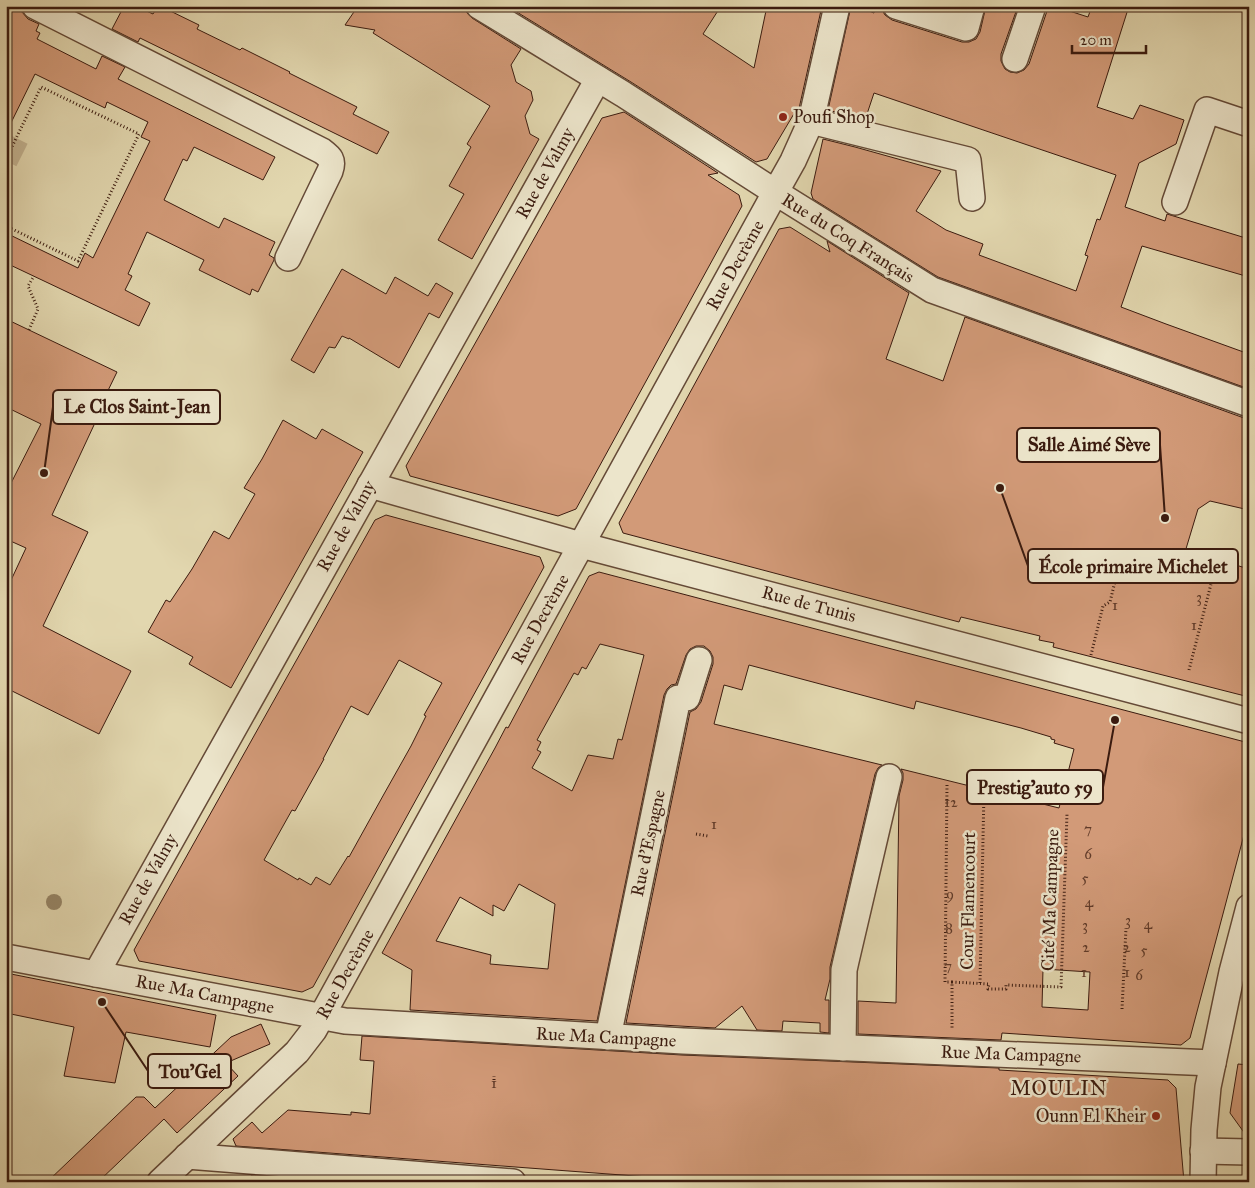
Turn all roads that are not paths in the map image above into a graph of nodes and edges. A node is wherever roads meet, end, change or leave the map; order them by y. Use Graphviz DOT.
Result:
graph roads {
  1 [pos="35,6"];
  2 [pos="479,6"];
  3 [pos="837,6"];
  4 [pos="896,6"];
  5 [pos="972,6"];
  6 [pos="1033,6"];
  7 [pos="1016,59"];
  8 [pos="598,79"];
  9 [pos="811,121"];
  10 [pos="1249,124"];
  11 [pos="775,192"];
  12 [pos="972,198"];
  13 [pos="1175,202"];
  14 [pos="288,258"];
  15 [pos="1249,404"];
  16 [pos="370,485"];
  17 [pos="581,545"];
  18 [pos="699,660"];
  19 [pos="1249,721"];
  20 [pos="889,777"];
  21 [pos="1249,907"];
  22 [pos="6,957"];
  23 [pos="96,974"];
  24 [pos="322,1016"];
  25 [pos="608,1037"];
  26 [pos="843,1048"];
  27 [pos="1213,1063"];
  28 [pos="1203,1151"];
  29 [pos="1249,1152"];
  30 [pos="187,1156"];
  31 [pos="160,1182"];
  32 [pos="513,1182"];
  33 [pos="1204,1182"];
  1 -- 14 [label="street"];
  2 -- 8 [label="street, Rue du Coq Français"];
  3 -- 9 [label="street, Rue Decrème"];
  4 -- 5 [label="street"];
  6 -- 7 [label="street"];
  8 -- 11 [label="street, Rue du Coq Français"];
  8 -- 16 [label="street, Rue de Valmy"];
  9 -- 11 [label="street, Rue Decrème"];
  9 -- 12 [label="street"];
  10 -- 13 [label="street"];
  11 -- 15 [label="street, Rue du Coq Français"];
  11 -- 17 [label="street, Rue Decrème"];
  16 -- 17 [label="street, Rue de Tunis"];
  16 -- 23 [label="street, Rue de Valmy"];
  17 -- 19 [label="street, Rue de Tunis"];
  17 -- 24 [label="street, Rue Decrème"];
  18 -- 25 [label="street, Rue d'Espagne"];
  20 -- 26 [label="street"];
  21 -- 27 [label="street"];
  22 -- 23 [label="street, Rue Ma Campagne"];
  23 -- 24 [label="street, Rue Ma Campagne"];
  24 -- 25 [label="street, Rue Ma Campagne"];
  24 -- 30 [label="street, Rue Decrème"];
  25 -- 26 [label="street, Rue Ma Campagne"];
  26 -- 27 [label="street, Rue Ma Campagne"];
  27 -- 28 [label="street"];
  28 -- 29 [label="street"];
  28 -- 33 [label="street"];
  30 -- 31 [label="street, Rue Decrème"];
  30 -- 32 [label="street"];
}
